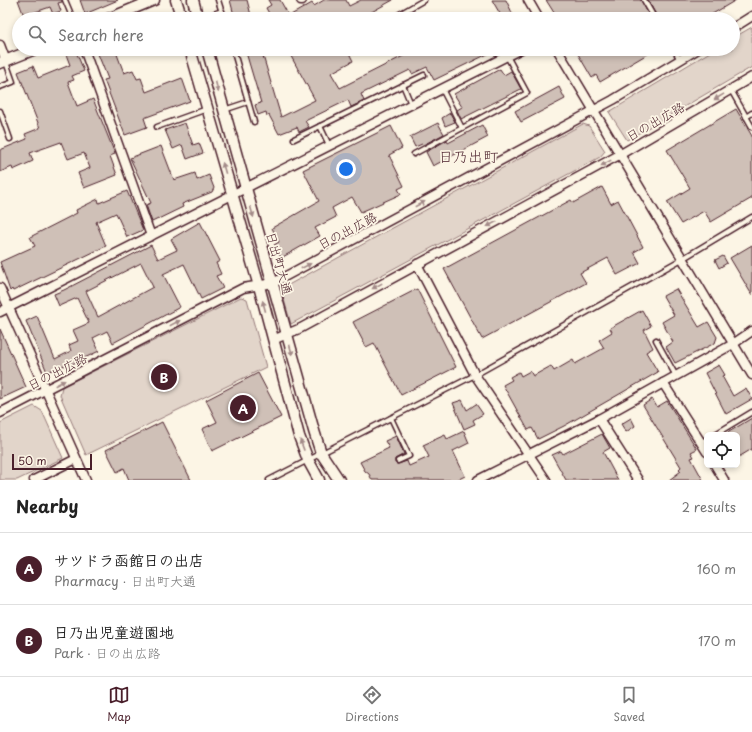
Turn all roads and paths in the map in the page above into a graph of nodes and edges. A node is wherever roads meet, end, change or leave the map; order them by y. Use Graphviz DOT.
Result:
graph roads {
  1 [pos="65,0"];
  2 [pos="154,0"];
  3 [pos="176,0"];
  4 [pos="193,0"];
  5 [pos="218,0"];
  6 [pos="424,0"];
  7 [pos="528,0"];
  8 [pos="644,0"];
  9 [pos="222,11"];
  10 [pos="70,12"];
  11 [pos="125,12"];
  12 [pos="180,12"];
  13 [pos="196,12"];
  14 [pos="219,12"];
  15 [pos="403,12"];
  16 [pos="535,12"];
  17 [pos="651,12"];
  18 [pos="752,16"];
  19 [pos="740,24"];
  20 [pos="0,46"];
  21 [pos="18,56"];
  22 [pos="87,56"];
  23 [pos="192,56"];
  24 [pos="209,56"];
  25 [pos="235,56"];
  26 [pos="507,56"];
  27 [pos="561,56"];
  28 [pos="678,56"];
  29 [pos="687,56"];
  30 [pos="680,60"];
  31 [pos="3,62"];
  32 [pos="424,75"];
  33 [pos="752,77"];
  34 [pos="403,86"];
  35 [pos="0,87"];
  36 [pos="442,89"];
  37 [pos="731,90"];
  38 [pos="248,102"];
  39 [pos="412,104"];
  40 [pos="207,109"];
  41 [pos="224,110"];
  42 [pos="0,111"];
  43 [pos="594,111"];
  44 [pos="752,113"];
  45 [pos="746,116"];
  46 [pos="254,122"];
  47 [pos="320,126"];
  48 [pos="157,127"];
  49 [pos="752,127"];
  50 [pos="462,128"];
  51 [pos="10,139"];
  52 [pos="294,139"];
  53 [pos="330,146"];
  54 [pos="414,154"];
  55 [pos="621,154"];
  56 [pos="245,188"];
  57 [pos="232,195"];
  58 [pos="752,217"];
  59 [pos="151,236"];
  60 [pos="682,259"];
  61 [pos="417,264"];
  62 [pos="273,283"];
  63 [pos="258,286"];
  64 [pos="0,288"];
  65 [pos="8,307"];
  66 [pos="0,312"];
  67 [pos="752,331"];
  68 [pos="287,334"];
  69 [pos="273,340"];
  70 [pos="656,340"];
  71 [pos="733,344"];
  72 [pos="475,375"];
  73 [pos="752,375"];
  74 [pos="676,376"];
  75 [pos="664,383"];
  76 [pos="45,391"];
  77 [pos="752,412"];
  78 [pos="0,413"];
  79 [pos="391,418"];
  80 [pos="600,419"];
  81 [pos="719,432"];
  82 [pos="704,441"];
  83 [pos="321,453"];
  84 [pos="529,455"];
  85 [pos="76,459"];
  86 [pos="308,460"];
  87 [pos="398,461"];
  88 [pos="717,468"];
  89 [pos="34,480"];
  90 [pos="86,480"];
  91 [pos="269,480"];
  92 [pos="319,480"];
  93 [pos="338,480"];
  94 [pos="478,480"];
  95 [pos="546,480"];
  96 [pos="638,480"];
  97 [pos="724,480"];
  1 -- 10 [label="lane"];
  2 -- 11 [label="street"];
  3 -- 12 [label="street"];
  4 -- 13 [label="street"];
  5 -- 9 [label="lane"];
  6 -- 15 [label="lane"];
  7 -- 16 [label="street"];
  8 -- 17 [label="lane"];
  9 -- 14 [label="lane"];
  18 -- 19 [label="street"];
  20 -- 31 [label="street"];
  21 -- 31 [label="street"];
  22 -- 59 [label="street"];
  23 -- 40 [label="street, 日出町大通"];
  24 -- 41 [label="street, 日出町大通, one-way"];
  25 -- 38 [label="lane"];
  26 -- 36 [label="street"];
  26 -- 50 [label="lane"];
  27 -- 43 [label="street"];
  28 -- 30 [label="lane"];
  29 -- 30 [label="street, 日の出広路"];
  30 -- 43 [label="street, 日の出広路"];
  31 -- 35 [label="lane"];
  32 -- 34 [label="lane"];
  33 -- 37 [label="street, 日の出広路"];
  34 -- 39 [label="lane"];
  34 -- 47 [label="lane"];
  36 -- 39 [label="street"];
  36 -- 50 [label="lane"];
  37 -- 45 [label="lane"];
  37 -- 55 [label="street, 日の出広路, one-way"];
  38 -- 41 [label="lane"];
  38 -- 46 [label="lane"];
  39 -- 53 [label="street"];
  40 -- 48 [label="lane"];
  57 -- 40 [label="street, 日出町大通, one-way"];
  41 -- 56 [label="street, 日出町大通"];
  42 -- 51 [label="lane"];
  43 -- 55 [label="street"];
  62 -- 43 [label="street, 日の出広路, one-way"];
  44 -- 45 [label="lane"];
  45 -- 49 [label="lane"];
  47 -- 52 [label="lane"];
  47 -- 53 [label="lane"];
  50 -- 54 [label="lane"];
  53 -- 56 [label="street"];
  55 -- 60 [label="street"];
  55 -- 61 [label="street, 日の出広路, one-way"];
  56 -- 57 [label="street"];
  56 -- 62 [label="street, 日出町大通, one-way"];
  57 -- 59 [label="street"];
  57 -- 63 [label="street, 日出町大通"];
  58 -- 60 [label="lane"];
  59 -- 65 [label="street"];
  60 -- 71 [label="street"];
  60 -- 72 [label="lane"];
  61 -- 68 [label="street, 日の出広路, one-way"];
  61 -- 72 [label="street"];
  62 -- 63 [label="street, 日の出広路"];
  62 -- 68 [label="street, 日出町大通"];
  69 -- 63 [label="street, 日出町大通, one-way"];
  76 -- 63 [label="street, 日の出広路, one-way"];
  64 -- 65 [label="street"];
  65 -- 66 [label="street"];
  65 -- 76 [label="street"];
  67 -- 71 [label="street"];
  68 -- 69 [label="street, 日の出広路"];
  68 -- 83 [label="street, 日出町大通, one-way"];
  86 -- 69 [label="street, 日出町大通, one-way"];
  70 -- 74 [label="lane"];
  71 -- 73 [label="street"];
  71 -- 74 [label="street"];
  72 -- 79 [label="lane"];
  72 -- 84 [label="street"];
  74 -- 75 [label="street"];
  75 -- 80 [label="street"];
  75 -- 82 [label="street"];
  76 -- 78 [label="street, 日の出広路"];
  76 -- 85 [label="street"];
  77 -- 81 [label="lane"];
  79 -- 83 [label="lane"];
  79 -- 87 [label="lane"];
  80 -- 84 [label="street"];
  80 -- 96 [label="street"];
  83 -- 86 [label="lane"];
  83 -- 93 [label="street, 日出町大通"];
  84 -- 94 [label="street"];
  84 -- 95 [label="street"];
  85 -- 89 [label="street"];
  85 -- 90 [label="street"];
  86 -- 91 [label="lane"];
  86 -- 92 [label="street, 日出町大通"];
  88 -- 97 [label="street"];
}
